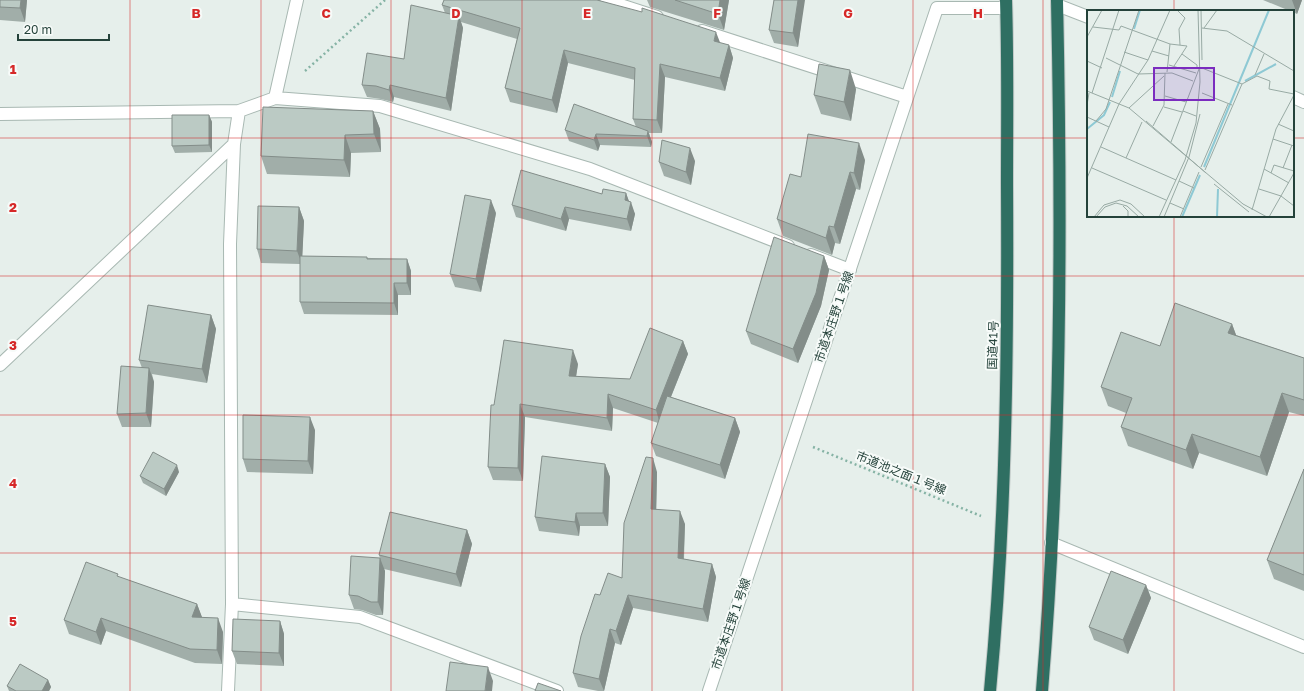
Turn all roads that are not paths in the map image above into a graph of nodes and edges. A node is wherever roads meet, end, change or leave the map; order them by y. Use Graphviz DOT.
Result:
graph roads {
  1 [pos="297,0"];
  2 [pos="605,0"];
  3 [pos="1057,2"];
  4 [pos="938,4"];
  5 [pos="1006,4"];
  6 [pos="1087,17"];
  7 [pos="666,19"];
  8 [pos="688,26"];
  9 [pos="907,96"];
  10 [pos="1294,97"];
  11 [pos="275,98"];
  12 [pos="1304,102"];
  13 [pos="239,111"];
  14 [pos="0,114"];
  15 [pos="234,144"];
  16 [pos="850,270"];
  17 [pos="0,364"];
  18 [pos="1051,543"];
  19 [pos="232,604"];
  20 [pos="1304,647"];
  21 [pos="228,691"];
  22 [pos="557,691"];
  23 [pos="708,691"];
  24 [pos="990,691"];
  25 [pos="1042,691"];
  1 -- 11 [label="street"];
  2 -- 7 [label="street"];
  3 -- 6 [label="street"];
  3 -- 18 [label="highway"];
  4 -- 5 [label="street, 市道本庄野１号線"];
  4 -- 9 [label="street, 市道本庄野１号線"];
  5 -- 24 [label="highway, 国道41号"];
  8 -- 9 [label="street"];
  9 -- 16 [label="street, 市道本庄野１号線"];
  10 -- 12 [label="street"];
  11 -- 13 [label="street"];
  11 -- 16 [label="street"];
  13 -- 14 [label="street"];
  13 -- 15 [label="street"];
  15 -- 17 [label="street"];
  15 -- 19 [label="street"];
  16 -- 23 [label="street, 市道本庄野１号線"];
  18 -- 20 [label="street"];
  18 -- 25 [label="highway"];
  19 -- 21 [label="street"];
  19 -- 22 [label="street"];
}
